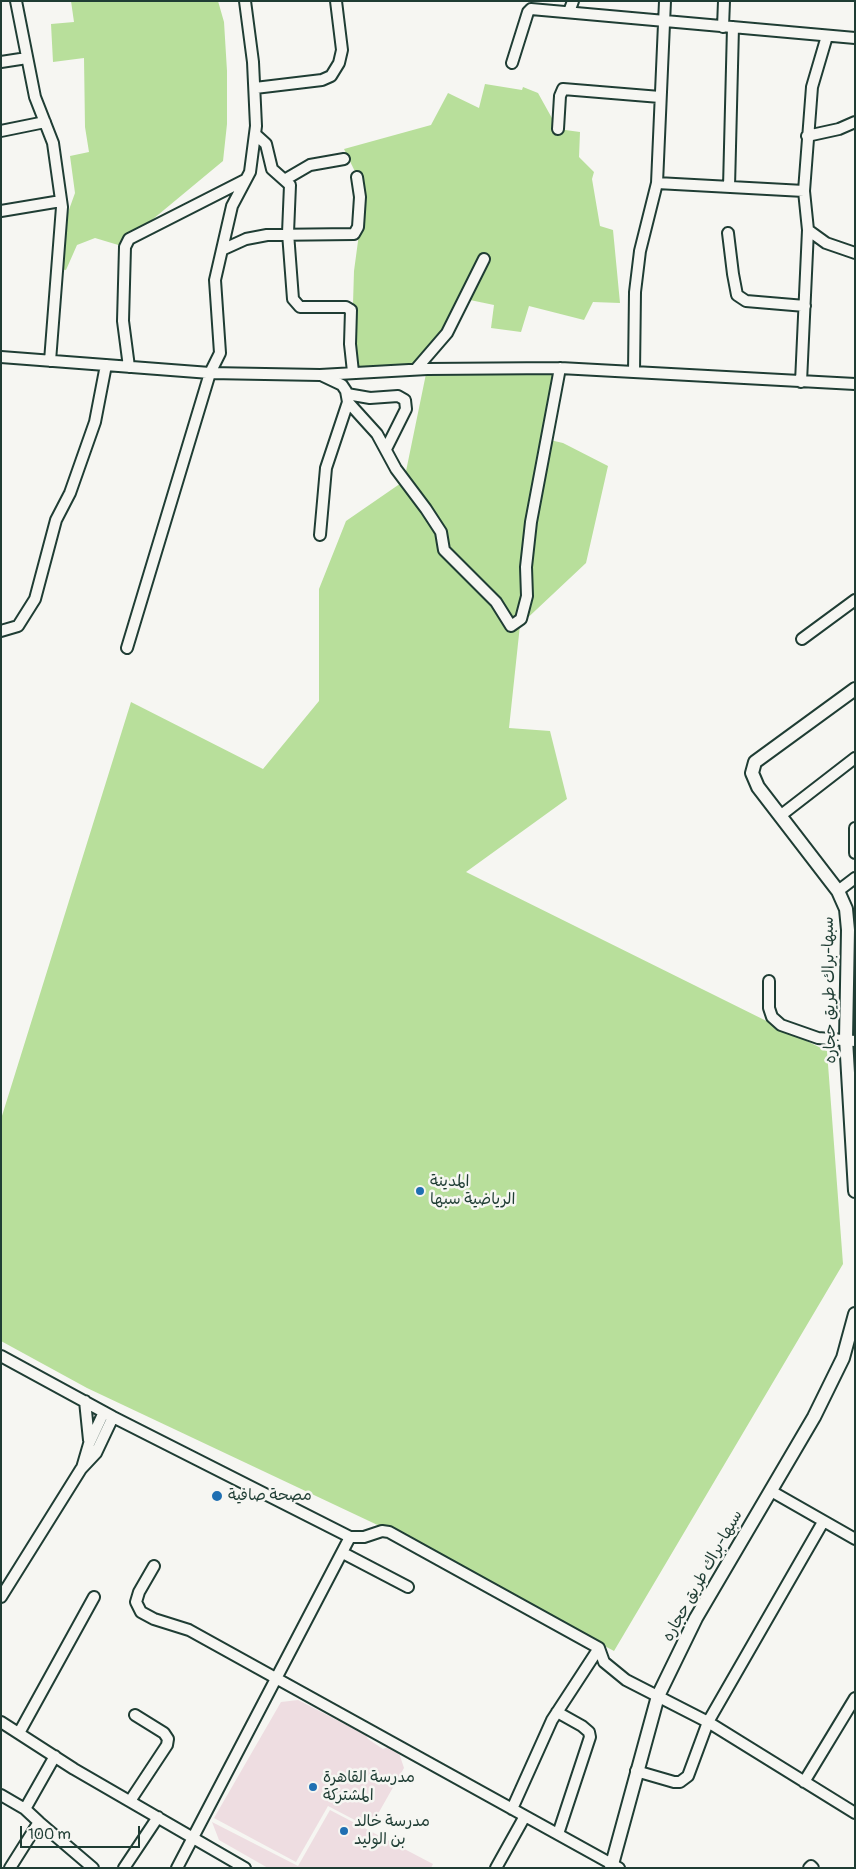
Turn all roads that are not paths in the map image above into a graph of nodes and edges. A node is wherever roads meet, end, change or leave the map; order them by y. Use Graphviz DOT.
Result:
graph roads {
  1 [pos="16,1"];
  2 [pos="245,1"];
  3 [pos="336,1"];
  4 [pos="573,1"];
  5 [pos="664,1"];
  6 [pos="724,1"];
  7 [pos="569,12"];
  8 [pos="664,21"];
  9 [pos="728,27"];
  10 [pos="827,36"];
  11 [pos="855,38"];
  12 [pos="27,58"];
  13 [pos="1,62"];
  14 [pos="512,63"];
  15 [pos="255,88"];
  16 [pos="660,97"];
  17 [pos="45,122"];
  18 [pos="855,122"];
  19 [pos="558,129"];
  20 [pos="1,130"];
  21 [pos="255,134"];
  22 [pos="807,136"];
  23 [pos="344,159"];
  24 [pos="357,177"];
  25 [pos="246,180"];
  26 [pos="286,180"];
  27 [pos="657,183"];
  28 [pos="729,187"];
  29 [pos="804,191"];
  30 [pos="61,201"];
  31 [pos="1,211"];
  32 [pos="808,230"];
  33 [pos="288,233"];
  34 [pos="728,233"];
  35 [pos="224,249"];
  36 [pos="855,253"];
  37 [pos="484,259"];
  38 [pos="805,306"];
  39 [pos="1,357"];
  40 [pos="50,361"];
  41 [pos="106,365"];
  42 [pos="129,367"];
  43 [pos="560,368"];
  44 [pos="416,369"];
  45 [pos="353,372"];
  46 [pos="634,372"];
  47 [pos="210,373"];
  48 [pos="320,375"];
  49 [pos="801,382"];
  50 [pos="855,384"];
  51 [pos="348,398"];
  52 [pos="386,449"];
  53 [pos="320,535"];
  54 [pos="855,600"];
  55 [pos="1,631"];
  56 [pos="802,639"];
  57 [pos="127,648"];
  58 [pos="855,689"];
  59 [pos="855,758"];
  60 [pos="780,816"];
  61 [pos="855,828"];
  62 [pos="855,853"];
  63 [pos="855,877"];
  64 [pos="838,891"];
  65 [pos="851,941"];
  66 [pos="851,969"];
  67 [pos="769,981"];
  68 [pos="850,1040"];
  69 [pos="855,1191"];
  70 [pos="855,1314"];
  71 [pos="1,1356"];
  72 [pos="85,1401"];
  73 [pos="109,1414"];
  74 [pos="89,1444"];
  75 [pos="82,1469"];
  76 [pos="771,1491"];
  77 [pos="823,1522"];
  78 [pos="350,1537"];
  79 [pos="855,1539"];
  80 [pos="343,1553"];
  81 [pos="154,1566"];
  82 [pos="408,1587"];
  83 [pos="1,1597"];
  84 [pos="94,1597"];
  85 [pos="599,1648"];
  86 [pos="277,1678"];
  87 [pos="658,1696"];
  88 [pos="855,1698"];
  89 [pos="557,1712"];
  90 [pos="136,1715"];
  91 [pos="1,1722"];
  92 [pos="708,1722"];
  93 [pos="19,1733"];
  94 [pos="55,1756"];
  95 [pos="636,1770"];
  96 [pos="804,1782"];
  97 [pos="1,1795"];
  98 [pos="130,1801"];
  99 [pos="26,1809"];
  100 [pos="512,1809"];
  101 [pos="855,1813"];
  102 [pos="525,1816"];
  103 [pos="158,1817"];
  104 [pos="39,1822"];
  105 [pos="558,1834"];
  106 [pos="193,1838"];
  107 [pos="614,1867"];
  108 [pos="10,1868"];
  109 [pos="93,1868"];
  110 [pos="124,1868"];
  111 [pos="177,1868"];
  112 [pos="246,1868"];
  113 [pos="496,1868"];
  114 [pos="809,1868"];
  115 [pos="813,1868"];
  1 -- 12 [label="street"];
  2 -- 15 [label="street"];
  3 -- 15 [label="street"];
  4 -- 7 [label="street"];
  5 -- 8 [label="street"];
  6 -- 9 [label="street"];
  7 -- 8 [label="street"];
  7 -- 14 [label="street"];
  8 -- 9 [label="street"];
  8 -- 16 [label="street"];
  9 -- 10 [label="street"];
  9 -- 28 [label="street"];
  10 -- 11 [label="street"];
  10 -- 22 [label="street"];
  12 -- 13 [label="street"];
  12 -- 17 [label="street"];
  15 -- 21 [label="street"];
  16 -- 19 [label="street"];
  16 -- 27 [label="street"];
  17 -- 20 [label="street"];
  17 -- 30 [label="street"];
  18 -- 22 [label="street"];
  21 -- 25 [label="street"];
  21 -- 26 [label="street"];
  22 -- 29 [label="street"];
  23 -- 26 [label="street"];
  24 -- 33 [label="street"];
  25 -- 35 [label="street"];
  25 -- 42 [label="street"];
  26 -- 33 [label="street"];
  27 -- 28 [label="street"];
  27 -- 46 [label="street"];
  28 -- 29 [label="street"];
  29 -- 32 [label="street"];
  30 -- 31 [label="street"];
  30 -- 40 [label="street"];
  32 -- 36 [label="street"];
  32 -- 38 [label="street"];
  33 -- 35 [label="street"];
  33 -- 45 [label="street"];
  34 -- 38 [label="street"];
  35 -- 47 [label="street"];
  37 -- 44 [label="street"];
  38 -- 49 [label="street"];
  39 -- 40 [label="street"];
  40 -- 41 [label="street"];
  41 -- 42 [label="street"];
  41 -- 55 [label="street"];
  42 -- 47 [label="street"];
  43 -- 44 [label="street"];
  43 -- 46 [label="street"];
  43 -- 52 [label="street"];
  44 -- 45 [label="street"];
  45 -- 48 [label="street"];
  46 -- 49 [label="street"];
  47 -- 48 [label="street"];
  47 -- 57 [label="street"];
  48 -- 51 [label="street"];
  49 -- 50 [label="street"];
  51 -- 52 [label="street"];
  51 -- 52 [label="street"];
  51 -- 53 [label="street"];
  54 -- 56 [label="street"];
  58 -- 60 [label="main road, سبها-براك طريق حجاره"];
  59 -- 60 [label="street"];
  60 -- 64 [label="main road, سبها-براك طريق حجاره"];
  61 -- 62 [label="street"];
  63 -- 64 [label="street"];
  64 -- 65 [label="main road, سبها-براك طريق حجاره"];
  65 -- 66 [label="main road, سبها-براك طريق حجاره"];
  66 -- 68 [label="main road, سبها-براك طريق حجاره"];
  67 -- 68 [label="street"];
  68 -- 69 [label="main road, سبها-براك طريق حجاره"];
  70 -- 76 [label="main road, سبها-براك طريق حجاره"];
  71 -- 72 [label="street"];
  72 -- 73 [label="street"];
  72 -- 74 [label="street"];
  73 -- 74 [label="street"];
  73 -- 75 [label="street"];
  73 -- 78 [label="street"];
  74 -- 75 [label="street"];
  75 -- 83 [label="street"];
  76 -- 77 [label="street"];
  76 -- 87 [label="main road, سبها-براك طريق حجاره"];
  77 -- 79 [label="street"];
  77 -- 92 [label="street"];
  78 -- 80 [label="street"];
  78 -- 85 [label="street"];
  80 -- 82 [label="street"];
  80 -- 86 [label="street"];
  81 -- 86 [label="street"];
  84 -- 93 [label="street"];
  85 -- 87 [label="street"];
  85 -- 89 [label="street"];
  86 -- 100 [label="street"];
  86 -- 106 [label="street"];
  87 -- 92 [label="street"];
  87 -- 95 [label="main road, سبها-براك طريق حجاره"];
  88 -- 96 [label="street"];
  89 -- 100 [label="street"];
  89 -- 105 [label="street"];
  90 -- 98 [label="street"];
  91 -- 93 [label="street"];
  92 -- 95 [label="street"];
  92 -- 96 [label="street"];
  93 -- 94 [label="street"];
  94 -- 98 [label="street"];
  94 -- 99 [label="street"];
  95 -- 107 [label="main road, سبها-براك طريق حجاره"];
  96 -- 101 [label="street"];
  97 -- 99 [label="street"];
  98 -- 103 [label="street"];
  99 -- 104 [label="street"];
  100 -- 102 [label="street"];
  102 -- 105 [label="street"];
  102 -- 113 [label="street"];
  103 -- 106 [label="street"];
  103 -- 110 [label="street"];
  104 -- 108 [label="street"];
  104 -- 109 [label="street"];
  105 -- 107 [label="street"];
  106 -- 111 [label="street"];
  106 -- 112 [label="street"];
  114 -- 115 [label="street"];
}
